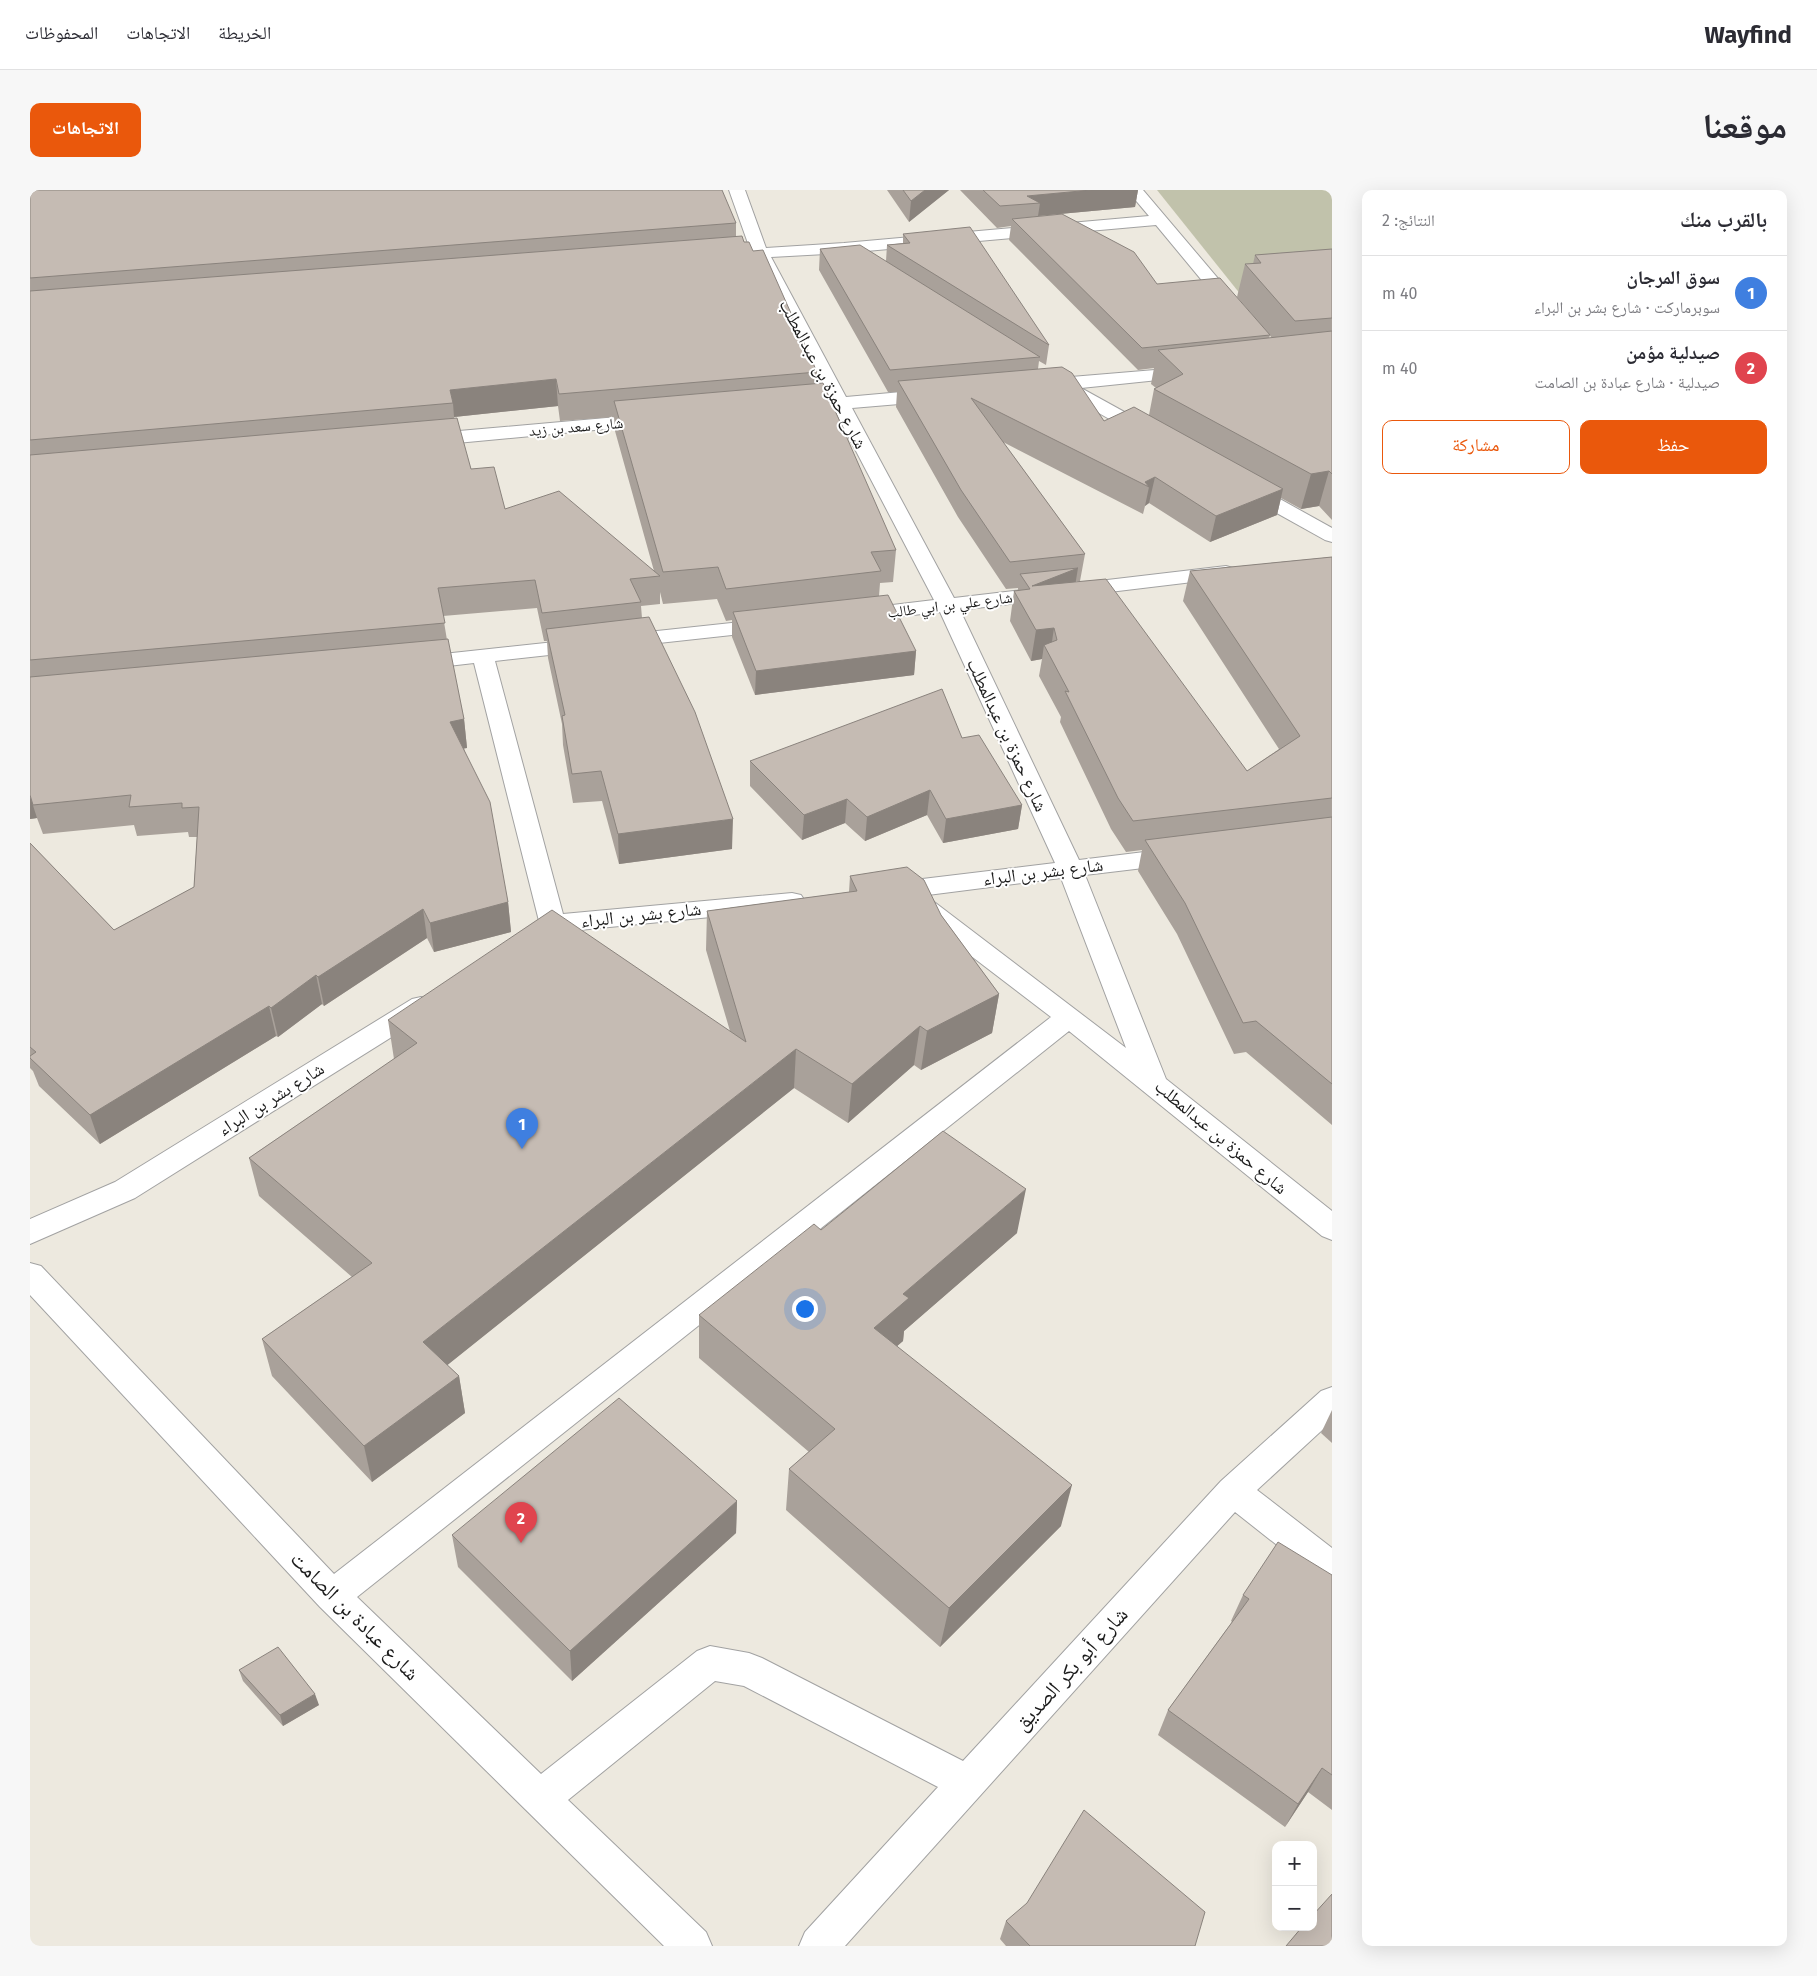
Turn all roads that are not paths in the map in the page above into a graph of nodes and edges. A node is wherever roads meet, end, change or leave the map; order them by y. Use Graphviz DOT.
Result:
graph roads {
  1 [pos="737,190"];
  2 [pos="1135,190"];
  3 [pos="1160,220"];
  4 [pos="844,248"];
  5 [pos="760,253"];
  6 [pos="730,255"];
  7 [pos="870,264"];
  8 [pos="1242,318"];
  9 [pos="1036,369"];
  10 [pos="1204,370"];
  11 [pos="1062,385"];
  12 [pos="1023,388"];
  13 [pos="955,394"];
  14 [pos="838,404"];
  15 [pos="779,409"];
  16 [pos="671,418"];
  17 [pos="1163,441"];
  18 [pos="405,442"];
  19 [pos="1230,479"];
  20 [pos="1332,536"];
  21 [pos="1243,570"];
  22 [pos="947,605"];
  23 [pos="838,617"];
  24 [pos="789,623"];
  25 [pos="483,657"];
  26 [pos="394,665"];
  27 [pos="1196,853"];
  28 [pos="1070,868"];
  29 [pos="901,890"];
  30 [pos="862,894"];
  31 [pos="814,899"];
  32 [pos="553,924"];
  33 [pos="519,945"];
  34 [pos="444,992"];
  35 [pos="1069,1017"];
  36 [pos="1154,1085"];
  37 [pos="1332,1228"];
  38 [pos="30,1232"];
  39 [pos="30,1275"];
  40 [pos="1332,1401"];
  41 [pos="1233,1491"];
  42 [pos="1332,1568"];
  43 [pos="332,1596"];
  44 [pos="968,1783"];
  45 [pos="541,1798"];
  46 [pos="692,1946"];
  47 [pos="819,1946"];
  1 -- 5 [label="street, شارع حمزة بن عبدالمطلب"];
  2 -- 3 [label="street"];
  3 -- 4 [label="street"];
  3 -- 8 [label="street"];
  4 -- 5 [label="street"];
  4 -- 7 [label="street"];
  5 -- 6 [label="street"];
  5 -- 14 [label="street, شارع حمزة بن عبدالمطلب"];
  9 -- 11 [label="street"];
  10 -- 11 [label="street"];
  11 -- 12 [label="street"];
  11 -- 17 [label="street"];
  13 -- 14 [label="street"];
  14 -- 15 [label="street"];
  14 -- 22 [label="street, شارع حمزة بن عبدالمطلب"];
  16 -- 18 [label="street, شارع سعد بن زيد"];
  19 -- 20 [label="street"];
  21 -- 22 [label="street, شارع علي بن ابي طالب"];
  22 -- 23 [label="street, شارع علي بن ابي طالب"];
  22 -- 28 [label="street, شارع حمزة بن عبدالمطلب"];
  24 -- 25 [label="street"];
  25 -- 26 [label="street"];
  25 -- 32 [label="street"];
  27 -- 28 [label="street, شارع بشر بن البراء"];
  28 -- 29 [label="street, شارع بشر بن البراء"];
  28 -- 36 [label="street, شارع حمزة بن عبدالمطلب"];
  29 -- 30 [label="street, شارع بشر بن البراء"];
  29 -- 35 [label="street"];
  31 -- 32 [label="street, شارع بشر بن البراء"];
  32 -- 33 [label="street, شارع بشر بن البراء"];
  34 -- 38 [label="street, شارع بشر بن البراء"];
  35 -- 36 [label="street"];
  35 -- 43 [label="street"];
  36 -- 37 [label="street, شارع حمزة بن عبدالمطلب"];
  39 -- 43 [label="street, شارع عبادة بن الصامت"];
  40 -- 41 [label="street, شارع أبو بكر الصديق"];
  41 -- 42 [label="street"];
  41 -- 44 [label="street, شارع أبو بكر الصديق"];
  43 -- 45 [label="street, شارع عبادة بن الصامت"];
  44 -- 45 [label="street"];
  44 -- 47 [label="street, شارع أبو بكر الصديق"];
  45 -- 46 [label="street, شارع عبادة بن الصامت"];
}
